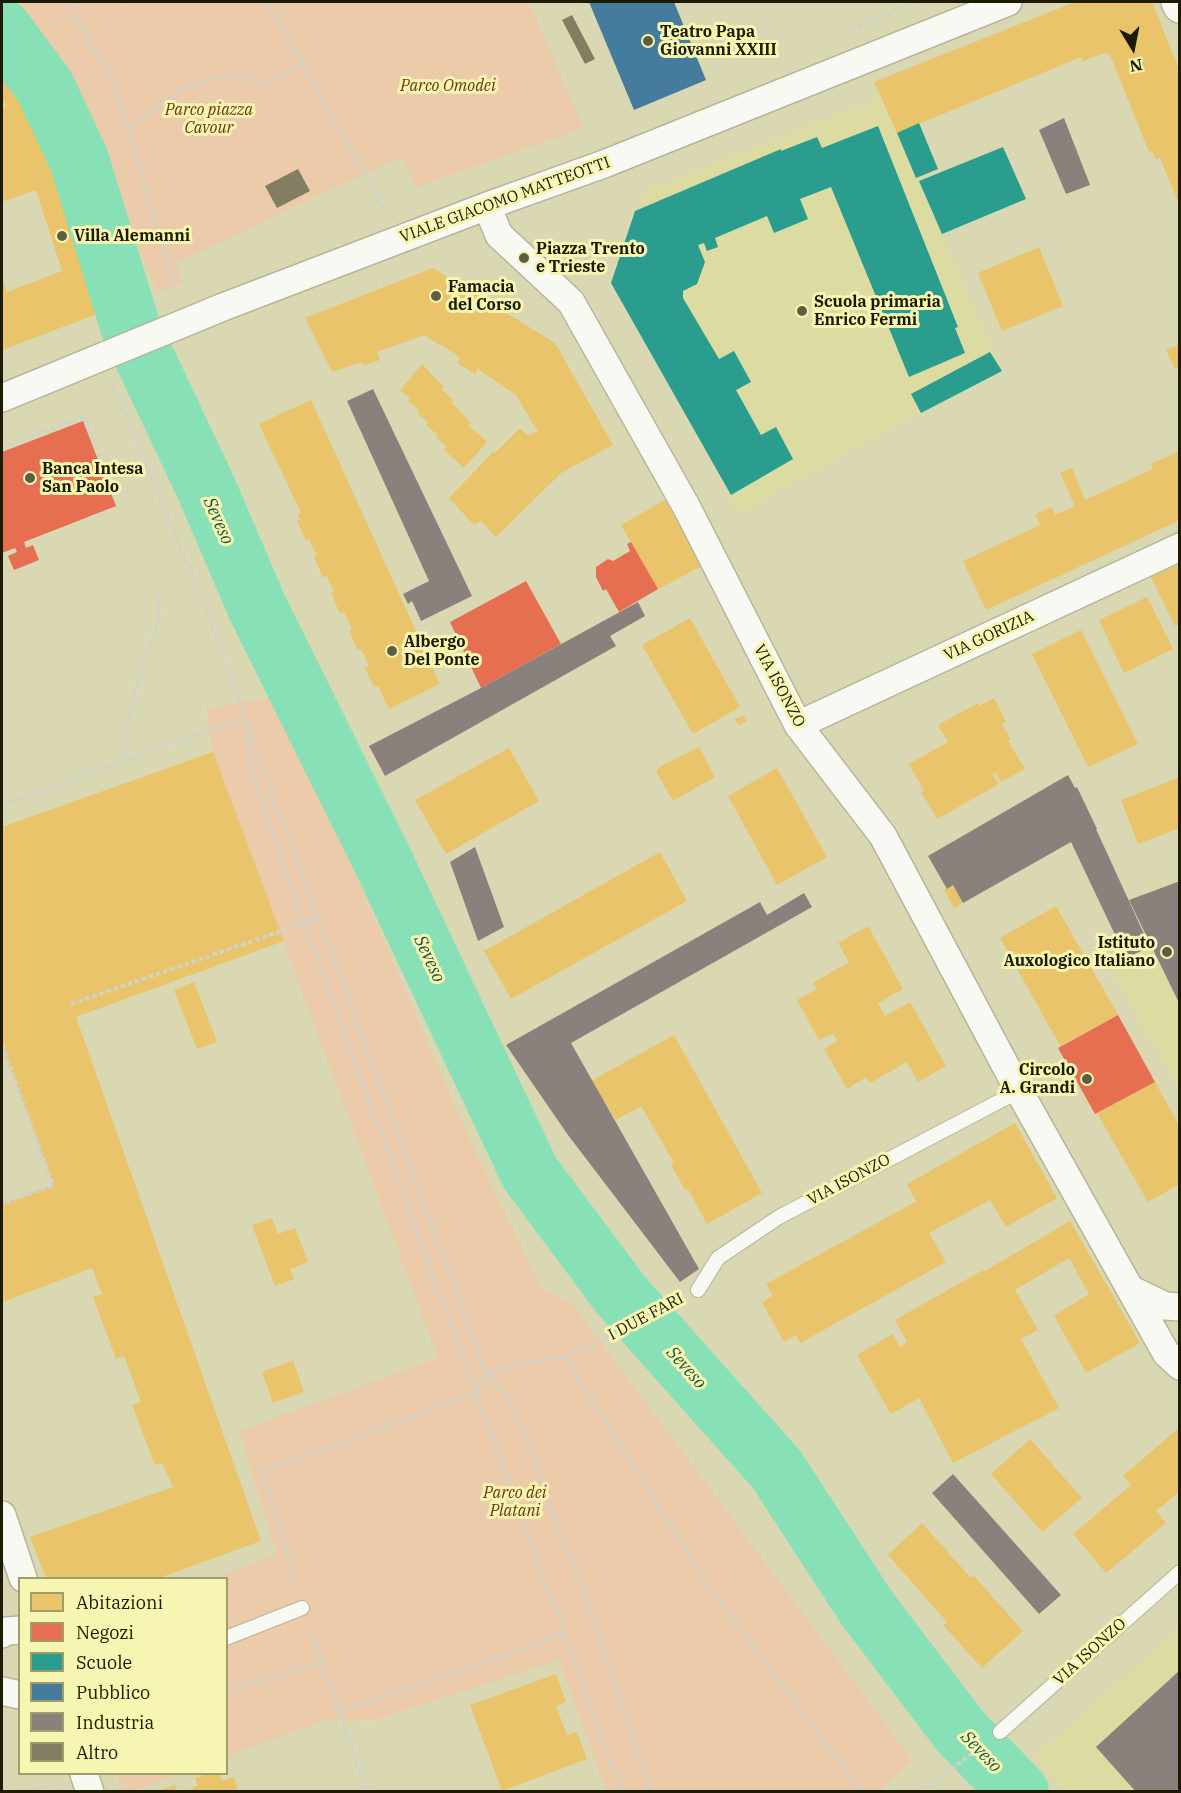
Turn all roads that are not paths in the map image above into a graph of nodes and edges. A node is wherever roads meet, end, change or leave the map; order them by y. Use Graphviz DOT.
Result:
graph roads {
  1 [pos="1008,2"];
  2 [pos="1178,2"];
  3 [pos="1179,6"];
  4 [pos="972,8"];
  5 [pos="487,206"];
  6 [pos="2,398"];
  7 [pos="1179,547"];
  8 [pos="798,725"];
  9 [pos="1019,1092"];
  10 [pos="698,1290"];
  11 [pos="1132,1290"];
  12 [pos="1179,1307"];
  13 [pos="1179,1366"];
  14 [pos="2,1515"];
  15 [pos="1179,1572"];
  16 [pos="23,1577"];
  17 [pos="302,1608"];
  18 [pos="18,1630"];
  19 [pos="2,1634"];
  20 [pos="228,1637"];
  21 [pos="1000,1732"];
  22 [pos="85,1775"];
  23 [pos="90,1791"];
  1 -- 4 [label="street, VIALE GIACOMO MATTEOTTI"];
  2 -- 3 [label="street"];
  4 -- 5 [label="street, VIALE GIACOMO MATTEOTTI"];
  5 -- 6 [label="street, VIALE GIACOMO MATTEOTTI"];
  5 -- 8 [label="street, VIA ISONZO"];
  7 -- 8 [label="street, VIA GORIZIA"];
  8 -- 9 [label="street, VIA ISONZO"];
  9 -- 10 [label="lane, VIA ISONZO"];
  9 -- 11 [label="street, VIA ISONZO"];
  11 -- 12 [label="street"];
  11 -- 13 [label="street, VIA ISONZO"];
  14 -- 16 [label="street"];
  15 -- 21 [label="lane, VIA ISONZO"];
  17 -- 20 [label="lane"];
  18 -- 19 [label="street"];
  22 -- 23 [label="street"];
}
